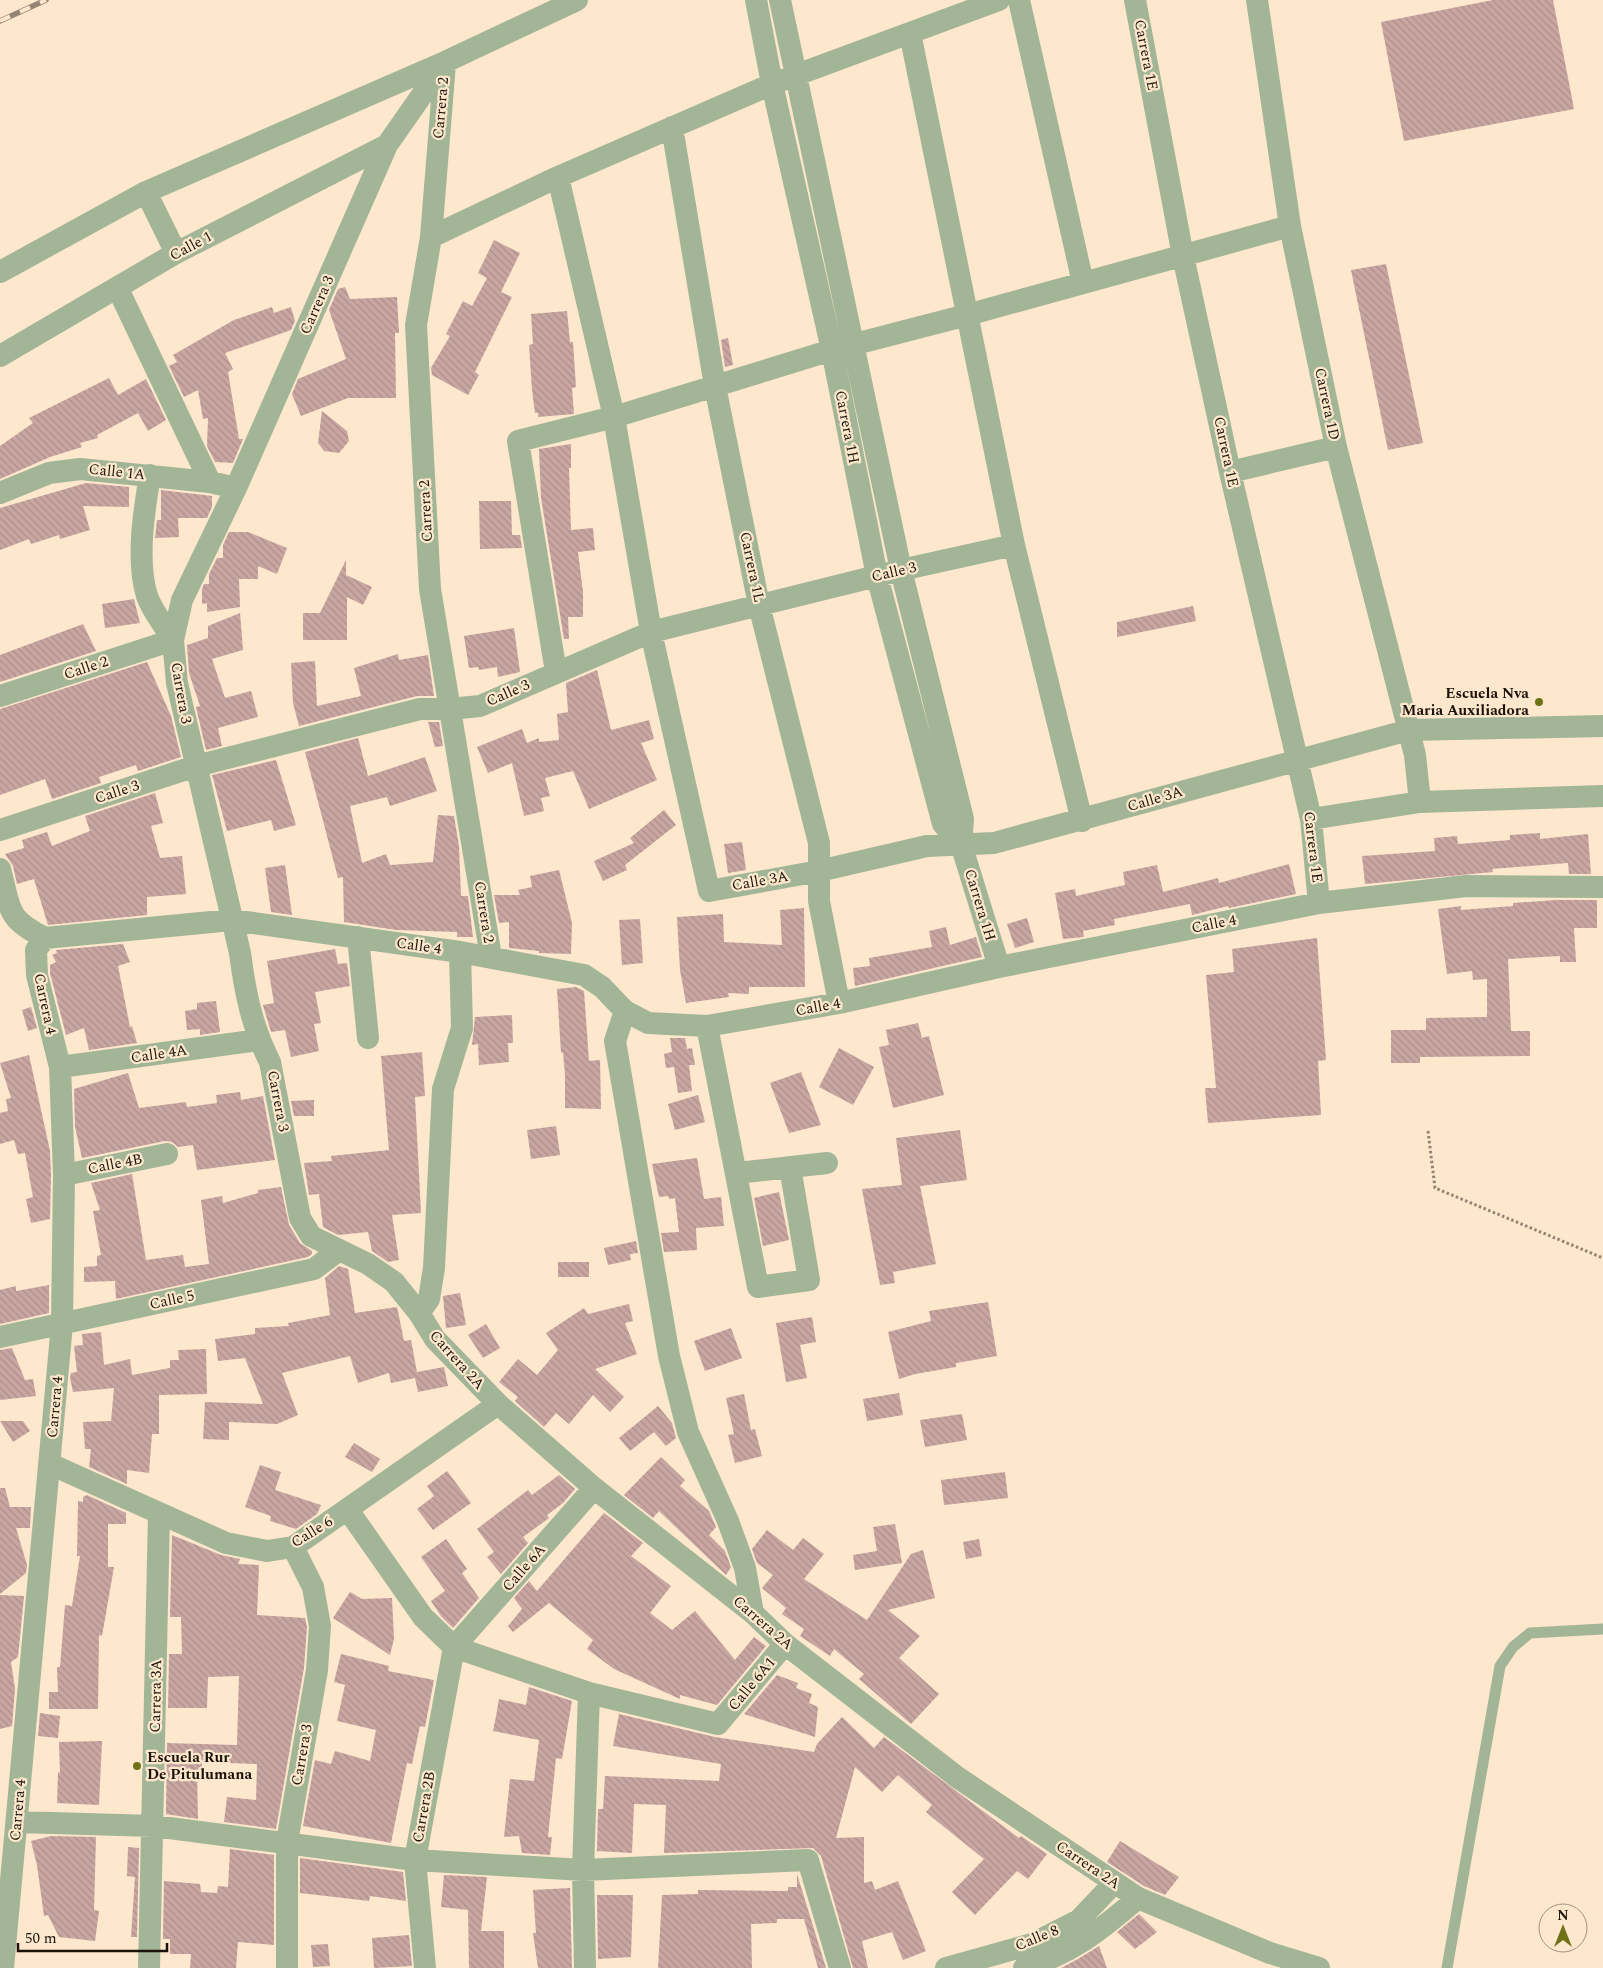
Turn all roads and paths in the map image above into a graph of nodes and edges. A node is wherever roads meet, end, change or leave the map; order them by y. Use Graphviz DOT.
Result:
graph roads {
  1 [pos="577,0"];
  2 [pos="756,0"];
  3 [pos="780,0"];
  4 [pos="999,0"];
  5 [pos="1019,0"];
  6 [pos="1135,0"];
  7 [pos="1257,0"];
  8 [pos="910,33"];
  9 [pos="445,62"];
  10 [pos="797,74"];
  11 [pos="772,84"];
  12 [pos="672,127"];
  13 [pos="387,145"];
  14 [pos="558,178"];
  15 [pos="146,192"];
  16 [pos="1290,226"];
  17 [pos="431,238"];
  18 [pos="176,253"];
  19 [pos="1183,256"];
  20 [pos="0,272"];
  21 [pos="1083,283"];
  22 [pos="118,289"];
  23 [pos="967,315"];
  24 [pos="853,344"];
  25 [pos="832,350"];
  26 [pos="0,356"];
  27 [pos="715,386"];
  28 [pos="614,417"];
  29 [pos="1336,447"];
  30 [pos="1230,472"];
  31 [pos="150,476"];
  32 [pos="210,482"];
  33 [pos="236,488"];
  34 [pos="0,493"];
  35 [pos="1014,545"];
  36 [pos="901,570"];
  37 [pos="877,576"];
  38 [pos="759,605"];
  39 [pos="651,632"];
  40 [pos="172,640"];
  41 [pos="556,672"];
  42 [pos="0,696"];
  43 [pos="450,709"];
  44 [pos="1603,726"];
  45 [pos="1409,730"];
  46 [pos="1296,759"];
  47 [pos="196,766"];
  48 [pos="1603,796"];
  49 [pos="1420,802"];
  50 [pos="1311,819"];
  51 [pos="1082,820"];
  52 [pos="0,830"];
  53 [pos="961,844"];
  54 [pos="0,869"];
  55 [pos="819,871"];
  56 [pos="1603,887"];
  57 [pos="1320,903"];
  58 [pos="6,919"];
  59 [pos="232,920"];
  60 [pos="358,937"];
  61 [pos="45,938"];
  62 [pos="460,952"];
  63 [pos="492,957"];
  64 [pos="999,966"];
  65 [pos="839,1004"];
  66 [pos="625,1011"];
  67 [pos="707,1026"];
  68 [pos="368,1038"];
  69 [pos="259,1040"];
  70 [pos="60,1067"];
  71 [pos="1428,1131"];
  72 [pos="167,1154"];
  73 [pos="827,1163"];
  74 [pos="790,1167"];
  75 [pos="736,1172"];
  76 [pos="64,1175"];
  77 [pos="338,1251"];
  78 [pos="1603,1258"];
  79 [pos="419,1313"];
  80 [pos="62,1324"];
  81 [pos="0,1337"];
  82 [pos="498,1404"];
  83 [pos="50,1464"];
  84 [pos="594,1488"];
  85 [pos="348,1510"];
  86 [pos="160,1514"];
  87 [pos="293,1547"];
  88 [pos="754,1613"];
  89 [pos="1603,1629"];
  90 [pos="785,1644"];
  91 [pos="454,1647"];
  92 [pos="589,1693"];
  93 [pos="17,1822"];
  94 [pos="154,1826"];
  95 [pos="287,1842"];
  96 [pos="415,1860"];
  97 [pos="583,1870"];
  98 [pos="1114,1883"];
  99 [pos="1138,1898"];
  100 [pos="1268,1960"];
  101 [pos="4,1968"];
  102 [pos="149,1968"];
  103 [pos="286,1968"];
  104 [pos="425,1968"];
  105 [pos="585,1968"];
  106 [pos="840,1968"];
  107 [pos="946,1968"];
  108 [pos="1024,1968"];
  109 [pos="1319,1968"];
  110 [pos="1447,1968"];
  1 -- 9 [label="street"];
  2 -- 11 [label="street, Carrera 1H"];
  3 -- 10 [label="street, Carrera 1H"];
  4 -- 8 [label="street"];
  5 -- 21 [label="street"];
  6 -- 19 [label="street, Carrera 1E"];
  7 -- 16 [label="street, Carrera 1D"];
  8 -- 10 [label="street"];
  8 -- 23 [label="street"];
  9 -- 13 [label="street, Carrera 3"];
  9 -- 15 [label="street"];
  9 -- 17 [label="street, Carrera 2"];
  10 -- 11 [label="street"];
  10 -- 24 [label="street, Carrera 1H"];
  11 -- 12 [label="street"];
  11 -- 25 [label="street, Carrera 1H"];
  12 -- 14 [label="street"];
  12 -- 27 [label="street, Carrera 1L"];
  13 -- 18 [label="street, Calle 1"];
  13 -- 33 [label="street, Carrera 3"];
  14 -- 17 [label="street"];
  14 -- 28 [label="street"];
  15 -- 18 [label="street"];
  15 -- 20 [label="street"];
  16 -- 19 [label="street"];
  16 -- 29 [label="street, Carrera 1D"];
  17 -- 43 [label="street, Carrera 2"];
  18 -- 22 [label="street, Calle 1"];
  19 -- 21 [label="street"];
  19 -- 30 [label="street, Carrera 1E"];
  21 -- 23 [label="street"];
  22 -- 26 [label="street, Calle 1"];
  22 -- 32 [label="street"];
  23 -- 24 [label="street"];
  23 -- 35 [label="street"];
  24 -- 25 [label="street"];
  24 -- 36 [label="street, Carrera 1H"];
  25 -- 27 [label="street"];
  25 -- 37 [label="street, Carrera 1H"];
  27 -- 28 [label="street"];
  27 -- 38 [label="street, Carrera 1L"];
  28 -- 39 [label="street"];
  28 -- 41 [label="street"];
  29 -- 30 [label="street"];
  29 -- 45 [label="street, Carrera 1D"];
  30 -- 46 [label="street, Carrera 1E"];
  31 -- 32 [label="street, Calle 1A"];
  31 -- 34 [label="street, Calle 1A"];
  31 -- 40 [label="street"];
  32 -- 33 [label="street, Calle 1A"];
  33 -- 40 [label="street, Carrera 3"];
  35 -- 36 [label="street, Calle 3"];
  35 -- 51 [label="street"];
  36 -- 37 [label="street, Calle 3"];
  36 -- 53 [label="street, Carrera 1H"];
  37 -- 38 [label="street, Calle 3"];
  37 -- 53 [label="street, Carrera 1H"];
  38 -- 39 [label="street, Calle 3"];
  38 -- 55 [label="street, Carrera 1L"];
  39 -- 41 [label="street, Calle 3"];
  39 -- 55 [label="street, Calle 3A"];
  40 -- 42 [label="street, Calle 2"];
  40 -- 47 [label="street, Carrera 3"];
  41 -- 43 [label="street, Calle 3"];
  43 -- 47 [label="street, Calle 3"];
  43 -- 63 [label="street, Carrera 2"];
  44 -- 45 [label="street, Calle 3A"];
  45 -- 46 [label="street, Calle 3A"];
  45 -- 49 [label="street, Carrera 1D"];
  46 -- 50 [label="street, Carrera 1E"];
  46 -- 51 [label="street, Calle 3A"];
  47 -- 52 [label="street, Calle 3"];
  47 -- 59 [label="street, Carrera 3"];
  48 -- 49 [label="street"];
  49 -- 50 [label="street"];
  50 -- 57 [label="street, Carrera 1E"];
  51 -- 53 [label="street, Calle 3A"];
  53 -- 55 [label="street, Calle 3A"];
  53 -- 64 [label="street, Carrera 1H"];
  54 -- 58 [label="street"];
  55 -- 65 [label="street, Carrera 1L"];
  56 -- 57 [label="street, Calle 4"];
  57 -- 64 [label="street, Calle 4"];
  58 -- 61 [label="street"];
  59 -- 60 [label="street, Calle 4"];
  59 -- 61 [label="street, Calle 4"];
  59 -- 69 [label="street, Carrera 3"];
  60 -- 62 [label="street, Calle 4"];
  60 -- 68 [label="street"];
  61 -- 70 [label="street, Carrera 4"];
  62 -- 63 [label="street, Calle 4"];
  62 -- 79 [label="street, Carrera 2"];
  63 -- 66 [label="street, Calle 4"];
  64 -- 65 [label="street, Calle 4"];
  65 -- 67 [label="street, Calle 4"];
  66 -- 67 [label="street, Calle 4"];
  66 -- 88 [label="street"];
  67 -- 75 [label="street"];
  69 -- 70 [label="street, Calle 4A"];
  69 -- 77 [label="street, Carrera 3"];
  70 -- 76 [label="street, Carrera 4"];
  71 -- 78 [label="path"];
  72 -- 76 [label="street, Calle 4B"];
  73 -- 74 [label="street"];
  74 -- 75 [label="street"];
  74 -- 75 [label="street"];
  76 -- 80 [label="street, Carrera 4"];
  77 -- 79 [label="street, Carrera 3"];
  77 -- 80 [label="street, Calle 5"];
  79 -- 82 [label="street, Carrera 2A"];
  80 -- 81 [label="street, Calle 5"];
  80 -- 83 [label="street, Carrera 4"];
  82 -- 84 [label="street, Carrera 2A"];
  82 -- 85 [label="street, Calle 6"];
  83 -- 86 [label="street, Calle 6"];
  83 -- 93 [label="street, Carrera 4"];
  84 -- 88 [label="street, Carrera 2A"];
  84 -- 91 [label="street, Calle 6A"];
  85 -- 87 [label="street, Calle 6"];
  85 -- 91 [label="street"];
  86 -- 87 [label="street, Calle 6"];
  86 -- 94 [label="street, Carrera 3A"];
  87 -- 95 [label="street, Carrera 3"];
  88 -- 90 [label="street, Carrera 2A"];
  89 -- 110 [label="lane"];
  90 -- 92 [label="street, Calle 6A1"];
  90 -- 98 [label="street, Carrera 2A"];
  91 -- 92 [label="street"];
  91 -- 96 [label="street, Carrera 2B"];
  92 -- 97 [label="street"];
  93 -- 94 [label="street"];
  93 -- 101 [label="street, Carrera 4"];
  94 -- 95 [label="street"];
  94 -- 102 [label="street, Carrera 3A"];
  95 -- 96 [label="street"];
  95 -- 103 [label="street, Carrera 3"];
  96 -- 97 [label="street"];
  96 -- 104 [label="street, Carrera 2B"];
  97 -- 105 [label="street"];
  97 -- 106 [label="street"];
  98 -- 99 [label="street, Carrera 2A"];
  98 -- 107 [label="street, Calle 8"];
  99 -- 100 [label="street, Carrera 2A"];
  99 -- 108 [label="street, Calle 8"];
  100 -- 109 [label="street, Carrera 2A"];
}
